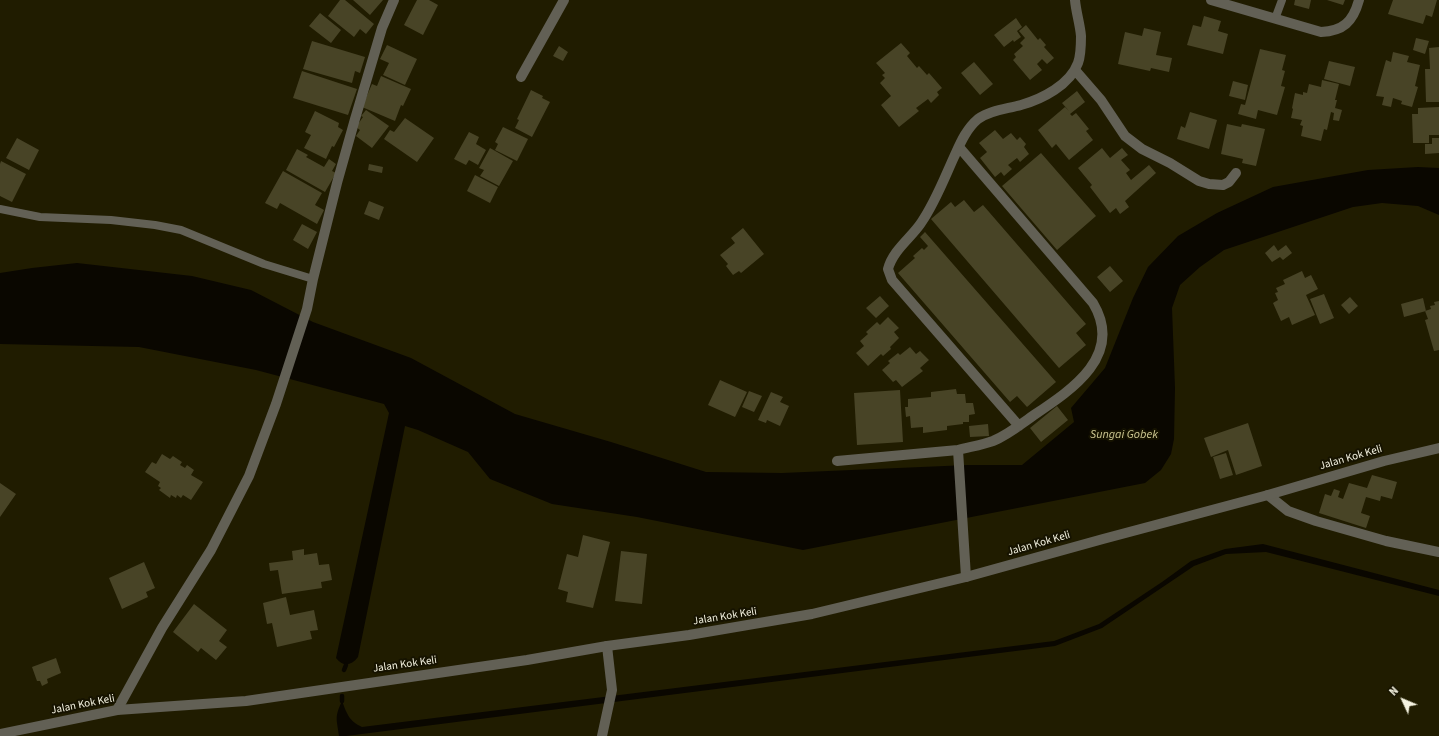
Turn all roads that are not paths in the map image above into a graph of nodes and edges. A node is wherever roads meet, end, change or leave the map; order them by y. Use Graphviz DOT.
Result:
graph roads {
  1 [pos="394,0"];
  2 [pos="564,0"];
  3 [pos="1075,0"];
  4 [pos="1211,0"];
  5 [pos="1282,0"];
  6 [pos="1359,0"];
  7 [pos="1275,19"];
  8 [pos="1075,70"];
  9 [pos="521,77"];
  10 [pos="959,147"];
  11 [pos="1236,173"];
  12 [pos="0,208"];
  13 [pos="313,278"];
  14 [pos="1019,426"];
  15 [pos="1439,448"];
  16 [pos="958,450"];
  17 [pos="838,461"];
  18 [pos="1268,495"];
  19 [pos="1439,552"];
  20 [pos="966,577"];
  21 [pos="607,646"];
  22 [pos="117,710"];
  23 [pos="0,734"];
  24 [pos="602,736"];
  1 -- 13 [label="street"];
  2 -- 9 [label="street"];
  3 -- 8 [label="street"];
  4 -- 7 [label="street"];
  5 -- 7 [label="lane"];
  6 -- 7 [label="street"];
  8 -- 10 [label="street"];
  8 -- 11 [label="street"];
  10 -- 14 [label="street"];
  10 -- 14 [label="street"];
  12 -- 13 [label="lane"];
  13 -- 22 [label="street"];
  14 -- 16 [label="street"];
  15 -- 18 [label="street, Jalan Kok Keli"];
  16 -- 17 [label="street"];
  16 -- 20 [label="street"];
  18 -- 19 [label="street"];
  18 -- 20 [label="street, Jalan Kok Keli"];
  20 -- 21 [label="street, Jalan Kok Keli"];
  21 -- 22 [label="street, Jalan Kok Keli"];
  21 -- 24 [label="street"];
  22 -- 23 [label="street, Jalan Kok Keli"];
}
